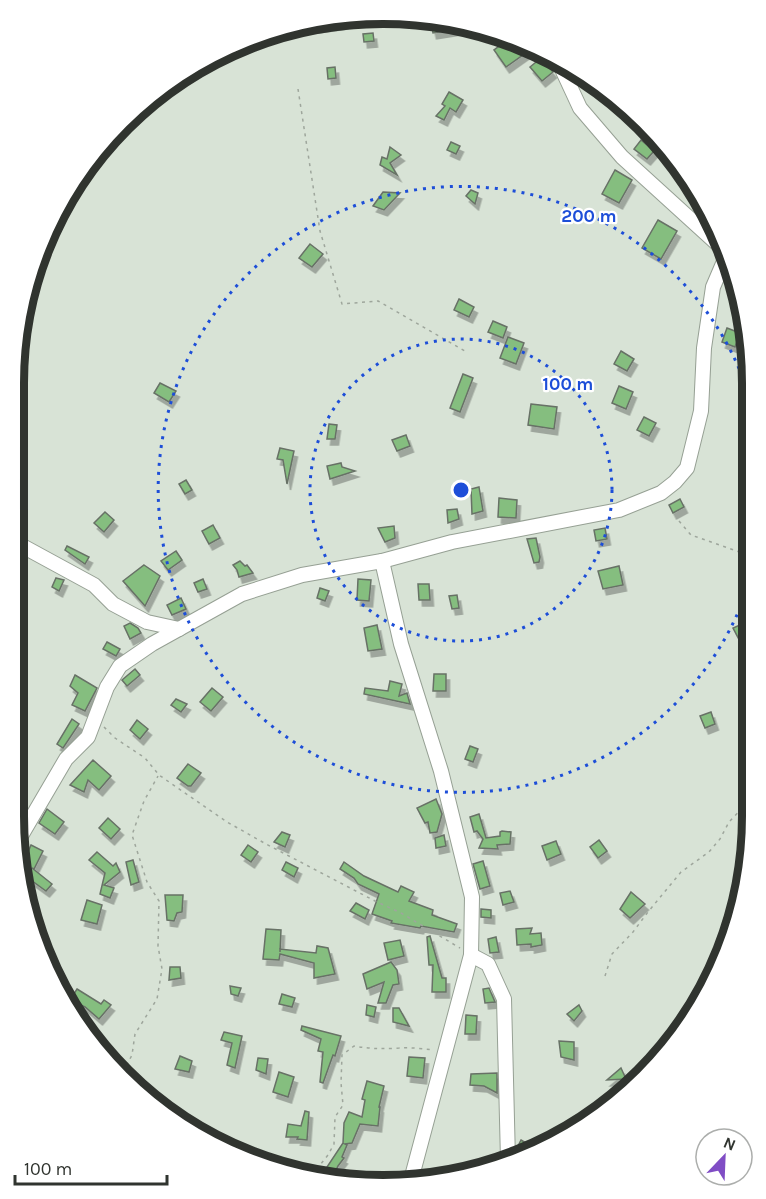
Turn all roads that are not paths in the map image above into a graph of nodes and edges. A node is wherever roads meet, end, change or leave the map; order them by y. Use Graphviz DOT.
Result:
graph roads {
  1 [pos="563,72"];
  2 [pos="712,239"];
  3 [pos="722,266"];
  4 [pos="24,547"];
  5 [pos="381,561"];
  6 [pos="179,629"];
  7 [pos="25,830"];
  8 [pos="471,955"];
  9 [pos="508,1152"];
  10 [pos="413,1173"];
  1 -- 2 [label="street"];
  3 -- 5 [label="street"];
  4 -- 6 [label="street"];
  5 -- 6 [label="street"];
  5 -- 8 [label="street"];
  6 -- 7 [label="street"];
  8 -- 9 [label="street"];
  8 -- 10 [label="street"];
}
